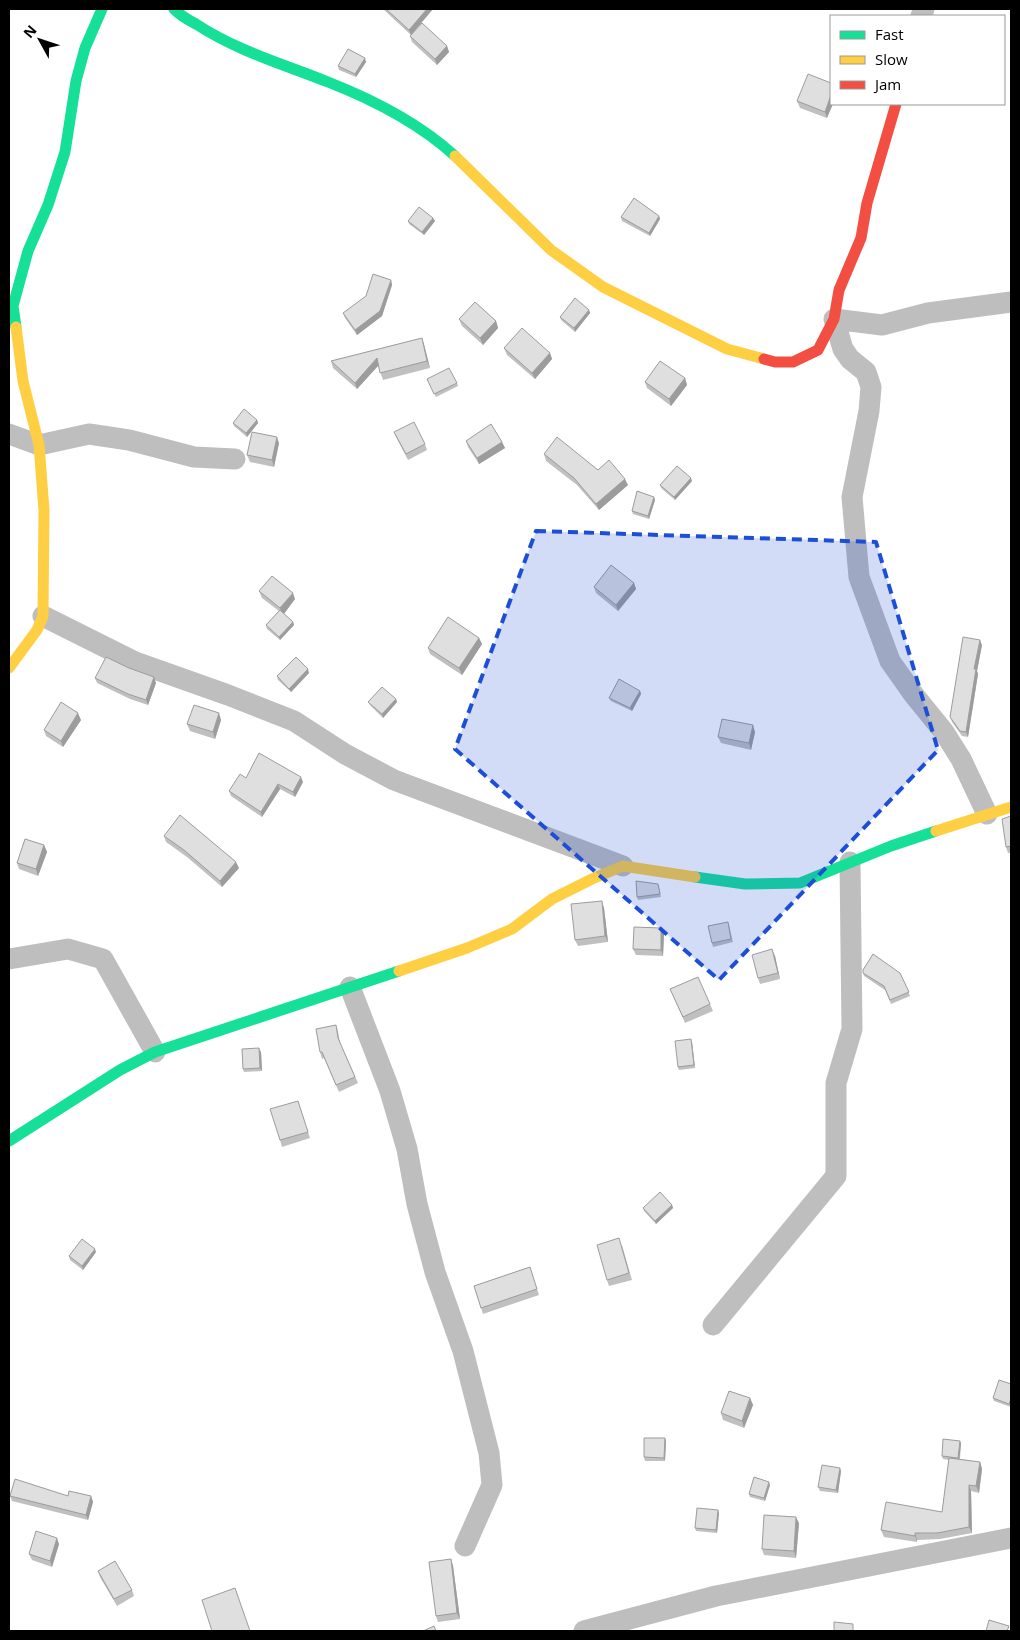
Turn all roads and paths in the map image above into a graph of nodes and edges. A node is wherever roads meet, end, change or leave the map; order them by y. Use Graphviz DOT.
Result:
graph roads {
  1 [pos="102,9"];
  2 [pos="174,9"];
  3 [pos="896,105"];
  4 [pos="1011,302"];
  5 [pos="834,319"];
  6 [pos="9,434"];
  7 [pos="39,444"];
  8 [pos="235,458"];
  9 [pos="43,616"];
  10 [pos="9,668"];
  11 [pos="1011,808"];
  12 [pos="987,814"];
  13 [pos="850,862"];
  14 [pos="623,866"];
  15 [pos="9,959"];
  16 [pos="350,988"];
  17 [pos="155,1052"];
  18 [pos="9,1141"];
  19 [pos="713,1325"];
  20 [pos="1011,1538"];
  21 [pos="465,1546"];
  22 [pos="643,1623"];
  23 [pos="584,1631"];
  1 -- 7 [label="street"];
  2 -- 5 [label="street"];
  3 -- 5 [label="street"];
  4 -- 5 [label="street"];
  5 -- 12 [label="street"];
  6 -- 7 [label="street"];
  7 -- 8 [label="street"];
  7 -- 9 [label="street"];
  9 -- 10 [label="street"];
  9 -- 14 [label="street"];
  11 -- 12 [label="street"];
  12 -- 13 [label="street"];
  13 -- 14 [label="street"];
  13 -- 19 [label="street"];
  14 -- 16 [label="street"];
  15 -- 17 [label="street"];
  16 -- 17 [label="street"];
  16 -- 21 [label="street"];
  17 -- 18 [label="street"];
  20 -- 22 [label="street"];
  22 -- 23 [label="street"];
}
